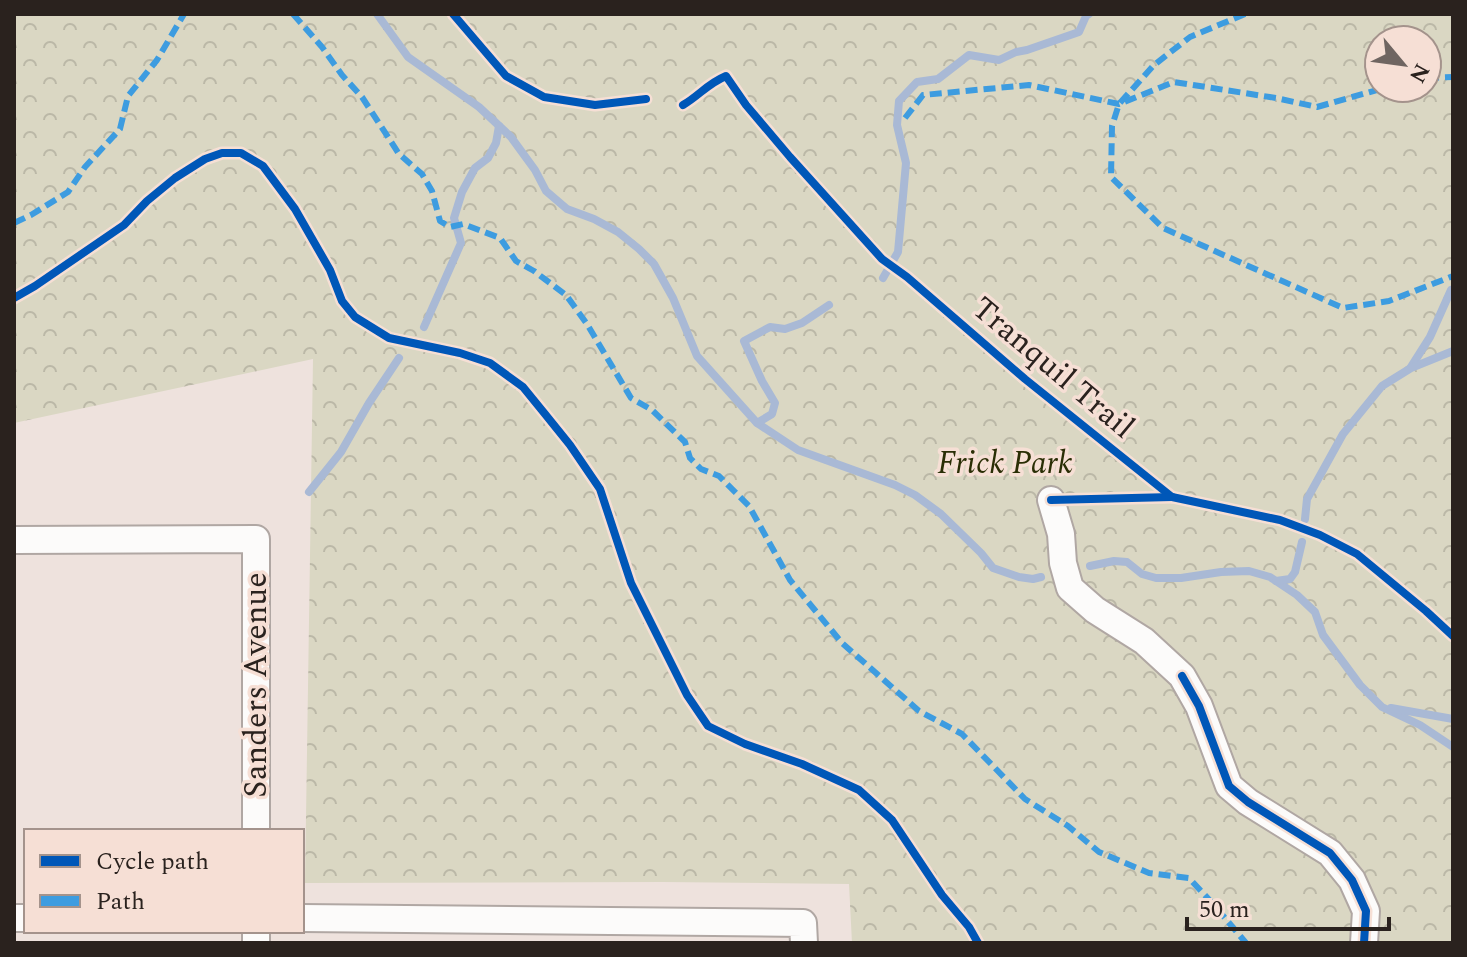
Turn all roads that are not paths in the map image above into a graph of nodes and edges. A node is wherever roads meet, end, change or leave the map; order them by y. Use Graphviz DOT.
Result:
graph roads {
  1 [pos="1051,500"];
  2 [pos="14,540"];
  3 [pos="256,829"];
  4 [pos="304,918"];
  5 [pos="804,933"];
  6 [pos="1364,943"];
  1 -- 6 [label="street"];
  2 -- 3 [label="street, Sanders Avenue"];
  4 -- 5 [label="street"];
}
